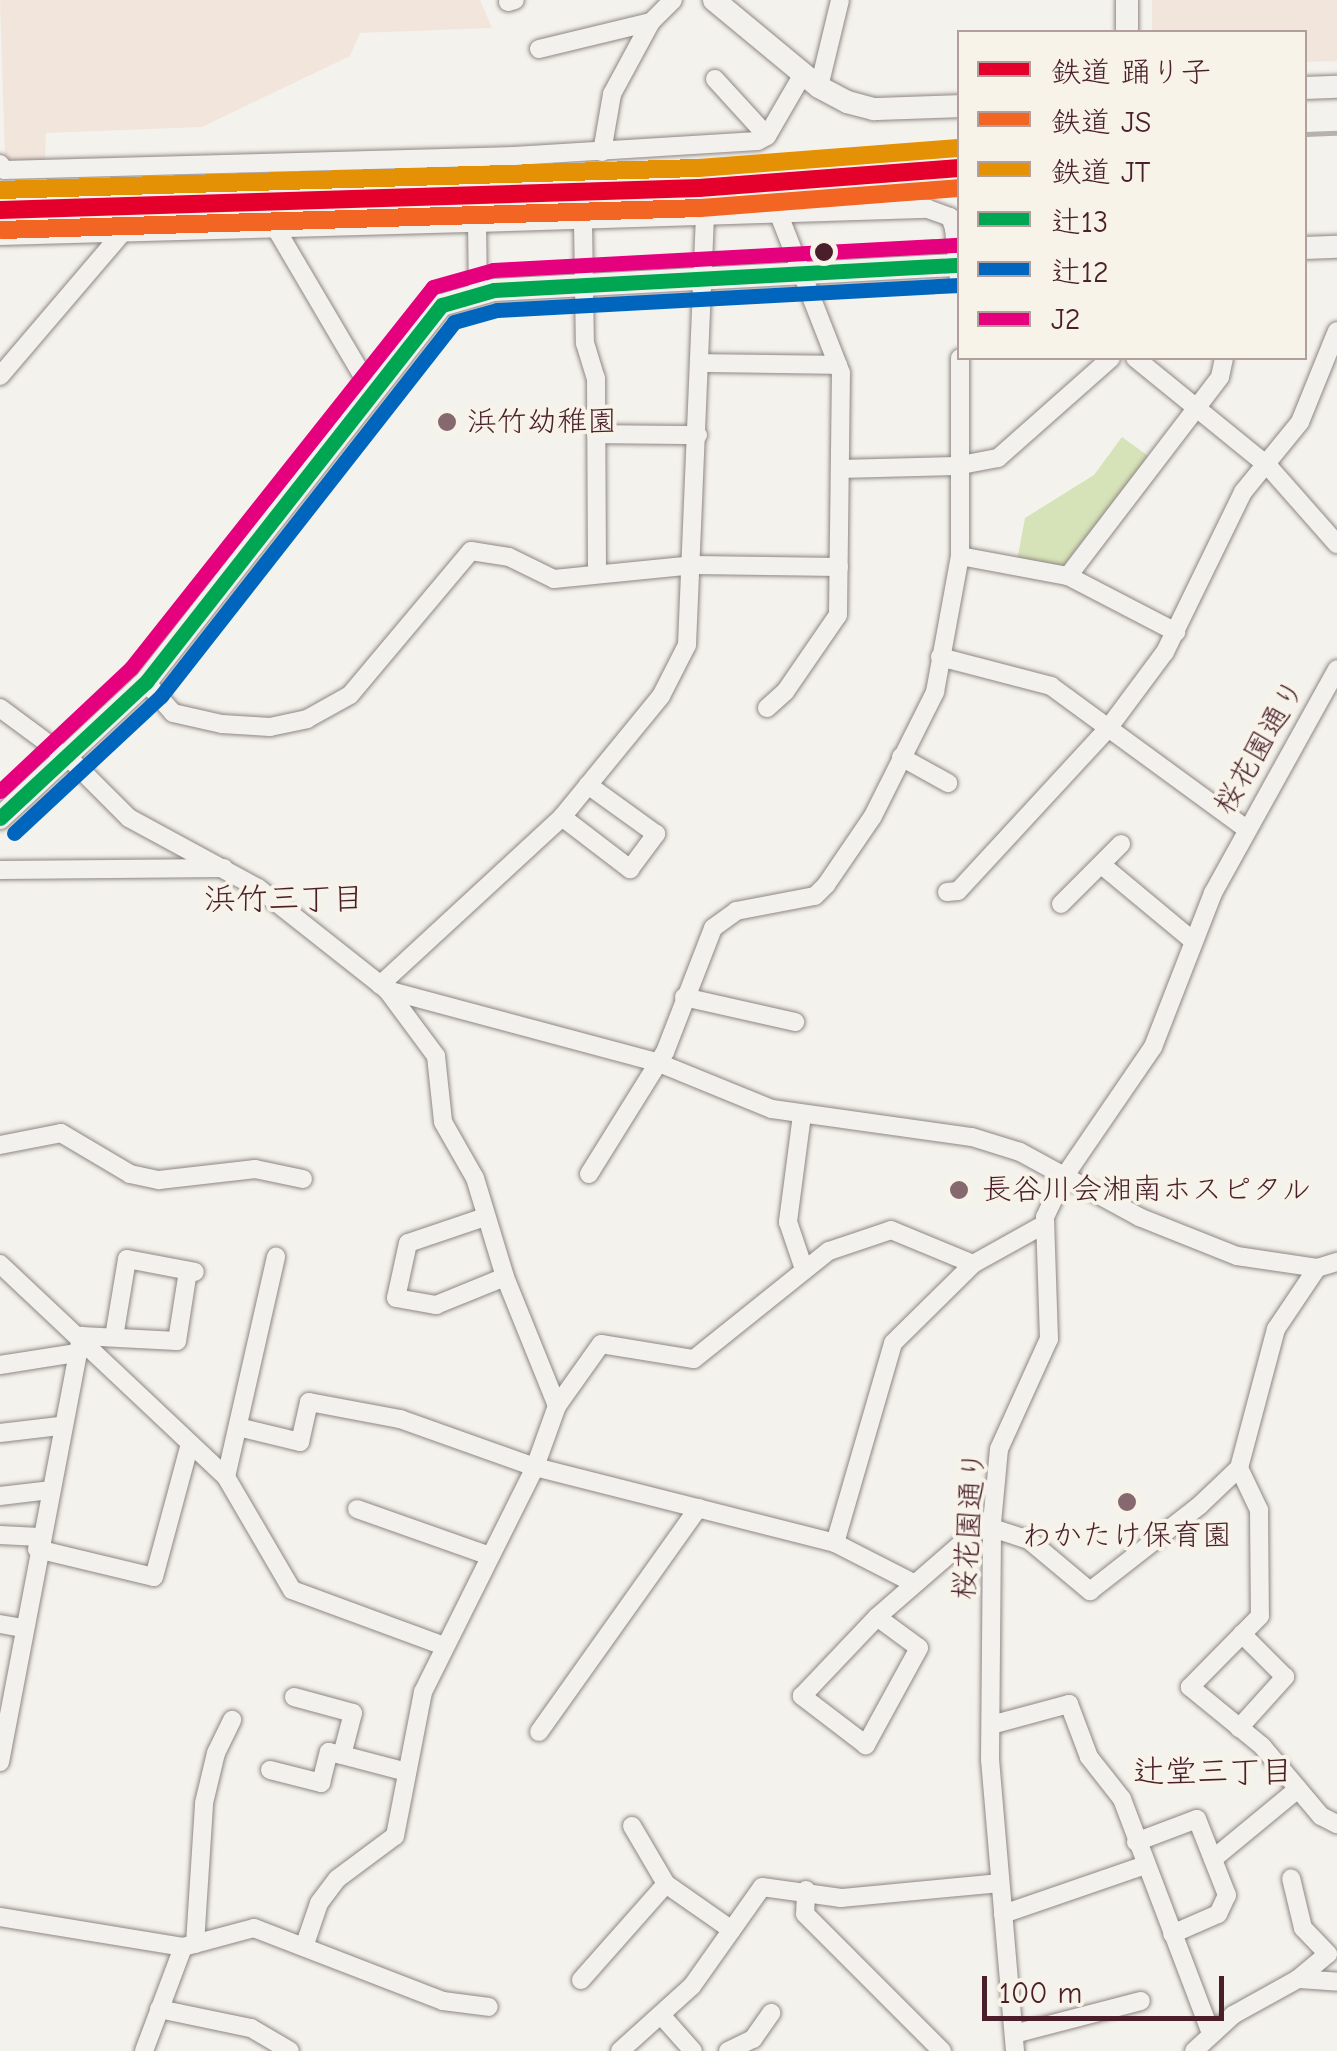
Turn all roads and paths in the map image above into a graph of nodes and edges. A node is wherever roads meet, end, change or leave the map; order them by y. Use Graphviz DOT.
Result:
graph roads {
  1 [pos="673,0"];
  2 [pos="714,0"];
  3 [pos="840,0"];
  4 [pos="1128,0"];
  5 [pos="651,22"];
  6 [pos="1127,30"];
  7 [pos="540,49"];
  8 [pos="715,78"];
  9 [pos="811,80"];
  10 [pos="1337,87"];
  11 [pos="1307,88"];
  12 [pos="957,106"];
  13 [pos="767,136"];
  14 [pos="602,152"];
  15 [pos="0,164"];
  16 [pos="780,217"];
  17 [pos="704,219"];
  18 [pos="477,222"];
  19 [pos="583,222"];
  20 [pos="957,224"];
  21 [pos="275,227"];
  22 [pos="123,232"];
  23 [pos="0,236"];
  24 [pos="1307,248"];
  25 [pos="1337,248"];
  26 [pos="957,265"];
  27 [pos="801,274"];
  28 [pos="702,280"];
  29 [pos="584,286"];
  30 [pos="478,291"];
  31 [pos="1337,331"];
  32 [pos="960,360"];
  33 [pos="1109,360"];
  34 [pos="1137,360"];
  35 [pos="1224,360"];
  36 [pos="700,364"];
  37 [pos="838,365"];
  38 [pos="0,376"];
  39 [pos="372,392"];
  40 [pos="1200,405"];
  41 [pos="596,434"];
  42 [pos="698,434"];
  43 [pos="956,466"];
  44 [pos="1269,467"];
  45 [pos="840,469"];
  46 [pos="1337,544"];
  47 [pos="960,556"];
  48 [pos="694,564"];
  49 [pos="838,567"];
  50 [pos="597,574"];
  51 [pos="1068,576"];
  52 [pos="1176,632"];
  53 [pos="940,657"];
  54 [pos="1337,668"];
  55 [pos="146,682"];
  56 [pos="767,708"];
  57 [pos="3,719"];
  58 [pos="1110,726"];
  59 [pos="65,757"];
  60 [pos="901,757"];
  61 [pos="948,783"];
  62 [pos="588,785"];
  63 [pos="0,818"];
  64 [pos="562,818"];
  65 [pos="1246,828"];
  66 [pos="1121,844"];
  67 [pos="1103,866"];
  68 [pos="226,868"];
  69 [pos="0,870"];
  70 [pos="947,892"];
  71 [pos="1062,904"];
  72 [pos="1191,939"];
  73 [pos="384,987"];
  74 [pos="684,998"];
  75 [pos="795,1022"];
  76 [pos="659,1064"];
  77 [pos="802,1115"];
  78 [pos="0,1146"];
  79 [pos="588,1174"];
  80 [pos="1064,1177"];
  81 [pos="303,1179"];
  82 [pos="485,1218"];
  83 [pos="1043,1224"];
  84 [pos="276,1257"];
  85 [pos="1337,1262"];
  86 [pos="0,1264"];
  87 [pos="973,1264"];
  88 [pos="1317,1268"];
  89 [pos="804,1269"];
  90 [pos="505,1277"];
  91 [pos="114,1337"];
  92 [pos="79,1344"];
  93 [pos="0,1356"];
  94 [pos="557,1406"];
  95 [pos="60,1426"];
  96 [pos="238,1428"];
  97 [pos="0,1434"];
  98 [pos="190,1444"];
  99 [pos="535,1467"];
  100 [pos="1238,1468"];
  101 [pos="226,1477"];
  102 [pos="50,1490"];
  103 [pos="0,1496"];
  104 [pos="698,1508"];
  105 [pos="362,1516"];
  106 [pos="992,1523"];
  107 [pos="0,1535"];
  108 [pos="38,1543"];
  109 [pos="834,1543"];
  110 [pos="487,1555"];
  111 [pos="913,1583"];
  112 [pos="877,1617"];
  113 [pos="0,1624"];
  114 [pos="22,1628"];
  115 [pos="1242,1634"];
  116 [pos="444,1646"];
  117 [pos="294,1697"];
  118 [pos="232,1720"];
  119 [pos="990,1726"];
  120 [pos="1239,1728"];
  121 [pos="540,1732"];
  122 [pos="342,1755"];
  123 [pos="0,1762"];
  124 [pos="270,1770"];
  125 [pos="407,1772"];
  126 [pos="1298,1789"];
  127 [pos="1337,1824"];
  128 [pos="632,1826"];
  129 [pos="1136,1842"];
  130 [pos="1213,1859"];
  131 [pos="1145,1865"];
  132 [pos="1291,1878"];
  133 [pos="999,1883"];
  134 [pos="666,1884"];
  135 [pos="806,1890"];
  136 [pos="1003,1914"];
  137 [pos="0,1917"];
  138 [pos="732,1930"];
  139 [pos="1172,1934"];
  140 [pos="304,1944"];
  141 [pos="189,1946"];
  142 [pos="1298,1979"];
  143 [pos="581,1980"];
  144 [pos="1337,1982"];
  145 [pos="1141,2001"];
  146 [pos="489,2006"];
  147 [pos="159,2009"];
  148 [pos="771,2014"];
  149 [pos="661,2015"];
  150 [pos="1210,2033"];
  151 [pos="1014,2042"];
  152 [pos="144,2051"];
  153 [pos="290,2051"];
  154 [pos="620,2051"];
  155 [pos="693,2051"];
  156 [pos="728,2051"];
  157 [pos="942,2051"];
  158 [pos="1194,2051"];
  1 -- 5 [label="street"];
  2 -- 9 [label="street"];
  3 -- 9 [label="street"];
  4 -- 6 [label="street"];
  5 -- 7 [label="street"];
  5 -- 14 [label="street"];
  8 -- 13 [label="street"];
  9 -- 12 [label="street"];
  9 -- 13 [label="street"];
  10 -- 11 [label="street"];
  13 -- 14 [label="street"];
  14 -- 15 [label="street"];
  16 -- 17 [label="street"];
  16 -- 20 [label="street"];
  16 -- 27 [label="street"];
  17 -- 19 [label="street"];
  17 -- 28 [label="street"];
  18 -- 19 [label="street"];
  18 -- 21 [label="street"];
  18 -- 30 [label="street"];
  19 -- 29 [label="street"];
  21 -- 22 [label="street"];
  21 -- 39 [label="street"];
  22 -- 23 [label="street"];
  22 -- 38 [label="street"];
  24 -- 25 [label="street"];
  26 -- 27 [label="street"];
  27 -- 28 [label="street"];
  27 -- 37 [label="street"];
  28 -- 29 [label="street"];
  28 -- 36 [label="street"];
  29 -- 30 [label="street"];
  29 -- 41 [label="street"];
  30 -- 39 [label="street"];
  31 -- 44 [label="street"];
  32 -- 43 [label="street"];
  33 -- 43 [label="street"];
  34 -- 40 [label="street"];
  35 -- 40 [label="street"];
  36 -- 37 [label="street"];
  36 -- 42 [label="street"];
  37 -- 45 [label="street"];
  39 -- 55 [label="street"];
  40 -- 44 [label="street"];
  40 -- 51 [label="street"];
  41 -- 42 [label="street"];
  41 -- 50 [label="street"];
  42 -- 48 [label="street"];
  43 -- 45 [label="street"];
  43 -- 47 [label="street"];
  44 -- 46 [label="street"];
  44 -- 52 [label="street"];
  45 -- 49 [label="street"];
  47 -- 51 [label="street"];
  47 -- 53 [label="street"];
  48 -- 49 [label="street"];
  48 -- 50 [label="street"];
  48 -- 62 [label="street"];
  49 -- 56 [label="street"];
  50 -- 55 [label="street"];
  51 -- 52 [label="street"];
  52 -- 58 [label="street"];
  53 -- 58 [label="street"];
  53 -- 60 [label="street"];
  54 -- 65 [label="street, 桜花園通り"];
  55 -- 59 [label="street"];
  57 -- 59 [label="street"];
  58 -- 65 [label="street"];
  58 -- 70 [label="street"];
  59 -- 63 [label="street"];
  59 -- 68 [label="street"];
  60 -- 61 [label="street"];
  60 -- 74 [label="street"];
  62 -- 64 [label="street"];
  62 -- 64 [label="street"];
  64 -- 73 [label="street"];
  65 -- 72 [label="street, 桜花園通り"];
  66 -- 67 [label="street"];
  67 -- 71 [label="street"];
  67 -- 72 [label="street"];
  68 -- 69 [label="street"];
  68 -- 73 [label="street"];
  72 -- 80 [label="street, 桜花園通り"];
  73 -- 76 [label="street"];
  73 -- 82 [label="street"];
  74 -- 75 [label="street"];
  74 -- 76 [label="street"];
  76 -- 77 [label="street"];
  76 -- 79 [label="street"];
  77 -- 80 [label="street"];
  77 -- 89 [label="street"];
  78 -- 81 [label="street"];
  80 -- 83 [label="street, 桜花園通り"];
  80 -- 88 [label="street"];
  82 -- 90 [label="street"];
  82 -- 90 [label="street"];
  83 -- 87 [label="street"];
  83 -- 106 [label="street, 桜花園通り"];
  84 -- 96 [label="street"];
  85 -- 88 [label="street"];
  86 -- 92 [label="street"];
  87 -- 89 [label="street"];
  87 -- 109 [label="street"];
  88 -- 100 [label="street"];
  89 -- 94 [label="street"];
  90 -- 94 [label="street"];
  91 -- 91 [label="street"];
  91 -- 92 [label="street"];
  92 -- 93 [label="street"];
  92 -- 95 [label="street"];
  92 -- 98 [label="street"];
  94 -- 99 [label="street"];
  95 -- 97 [label="street"];
  95 -- 102 [label="street"];
  96 -- 99 [label="street"];
  96 -- 101 [label="street"];
  98 -- 101 [label="street"];
  98 -- 108 [label="street"];
  99 -- 104 [label="street"];
  99 -- 110 [label="street"];
  100 -- 106 [label="street"];
  100 -- 115 [label="street"];
  101 -- 116 [label="street"];
  102 -- 103 [label="street"];
  102 -- 108 [label="street"];
  104 -- 109 [label="street"];
  104 -- 121 [label="street"];
  105 -- 110 [label="street"];
  106 -- 111 [label="street"];
  106 -- 119 [label="street, 桜花園通り"];
  107 -- 108 [label="street"];
  108 -- 114 [label="street"];
  109 -- 111 [label="street"];
  110 -- 116 [label="street"];
  111 -- 112 [label="street"];
  112 -- 112 [label="street"];
  113 -- 114 [label="street"];
  114 -- 123 [label="street"];
  115 -- 120 [label="street"];
  115 -- 120 [label="street"];
  116 -- 125 [label="street"];
  117 -- 122 [label="street"];
  118 -- 141 [label="street"];
  119 -- 129 [label="street"];
  119 -- 133 [label="street, 桜花園通り"];
  120 -- 126 [label="street"];
  122 -- 124 [label="street"];
  122 -- 125 [label="street"];
  125 -- 140 [label="street"];
  126 -- 127 [label="street"];
  126 -- 130 [label="street"];
  128 -- 134 [label="street"];
  129 -- 130 [label="street"];
  129 -- 131 [label="street"];
  130 -- 139 [label="street"];
  131 -- 136 [label="street"];
  131 -- 139 [label="street"];
  132 -- 142 [label="street"];
  133 -- 135 [label="street"];
  133 -- 136 [label="street, 桜花園通り"];
  134 -- 138 [label="street"];
  134 -- 143 [label="street"];
  135 -- 138 [label="street"];
  135 -- 157 [label="street"];
  136 -- 151 [label="street, 桜花園通り"];
  137 -- 141 [label="street"];
  138 -- 149 [label="street"];
  139 -- 150 [label="street"];
  140 -- 141 [label="street"];
  140 -- 146 [label="street"];
  141 -- 147 [label="street"];
  142 -- 144 [label="street"];
  142 -- 150 [label="street"];
  145 -- 151 [label="street"];
  147 -- 152 [label="street"];
  147 -- 153 [label="street"];
  148 -- 156 [label="street"];
  149 -- 154 [label="street"];
  149 -- 155 [label="street"];
  150 -- 158 [label="street"];
}
